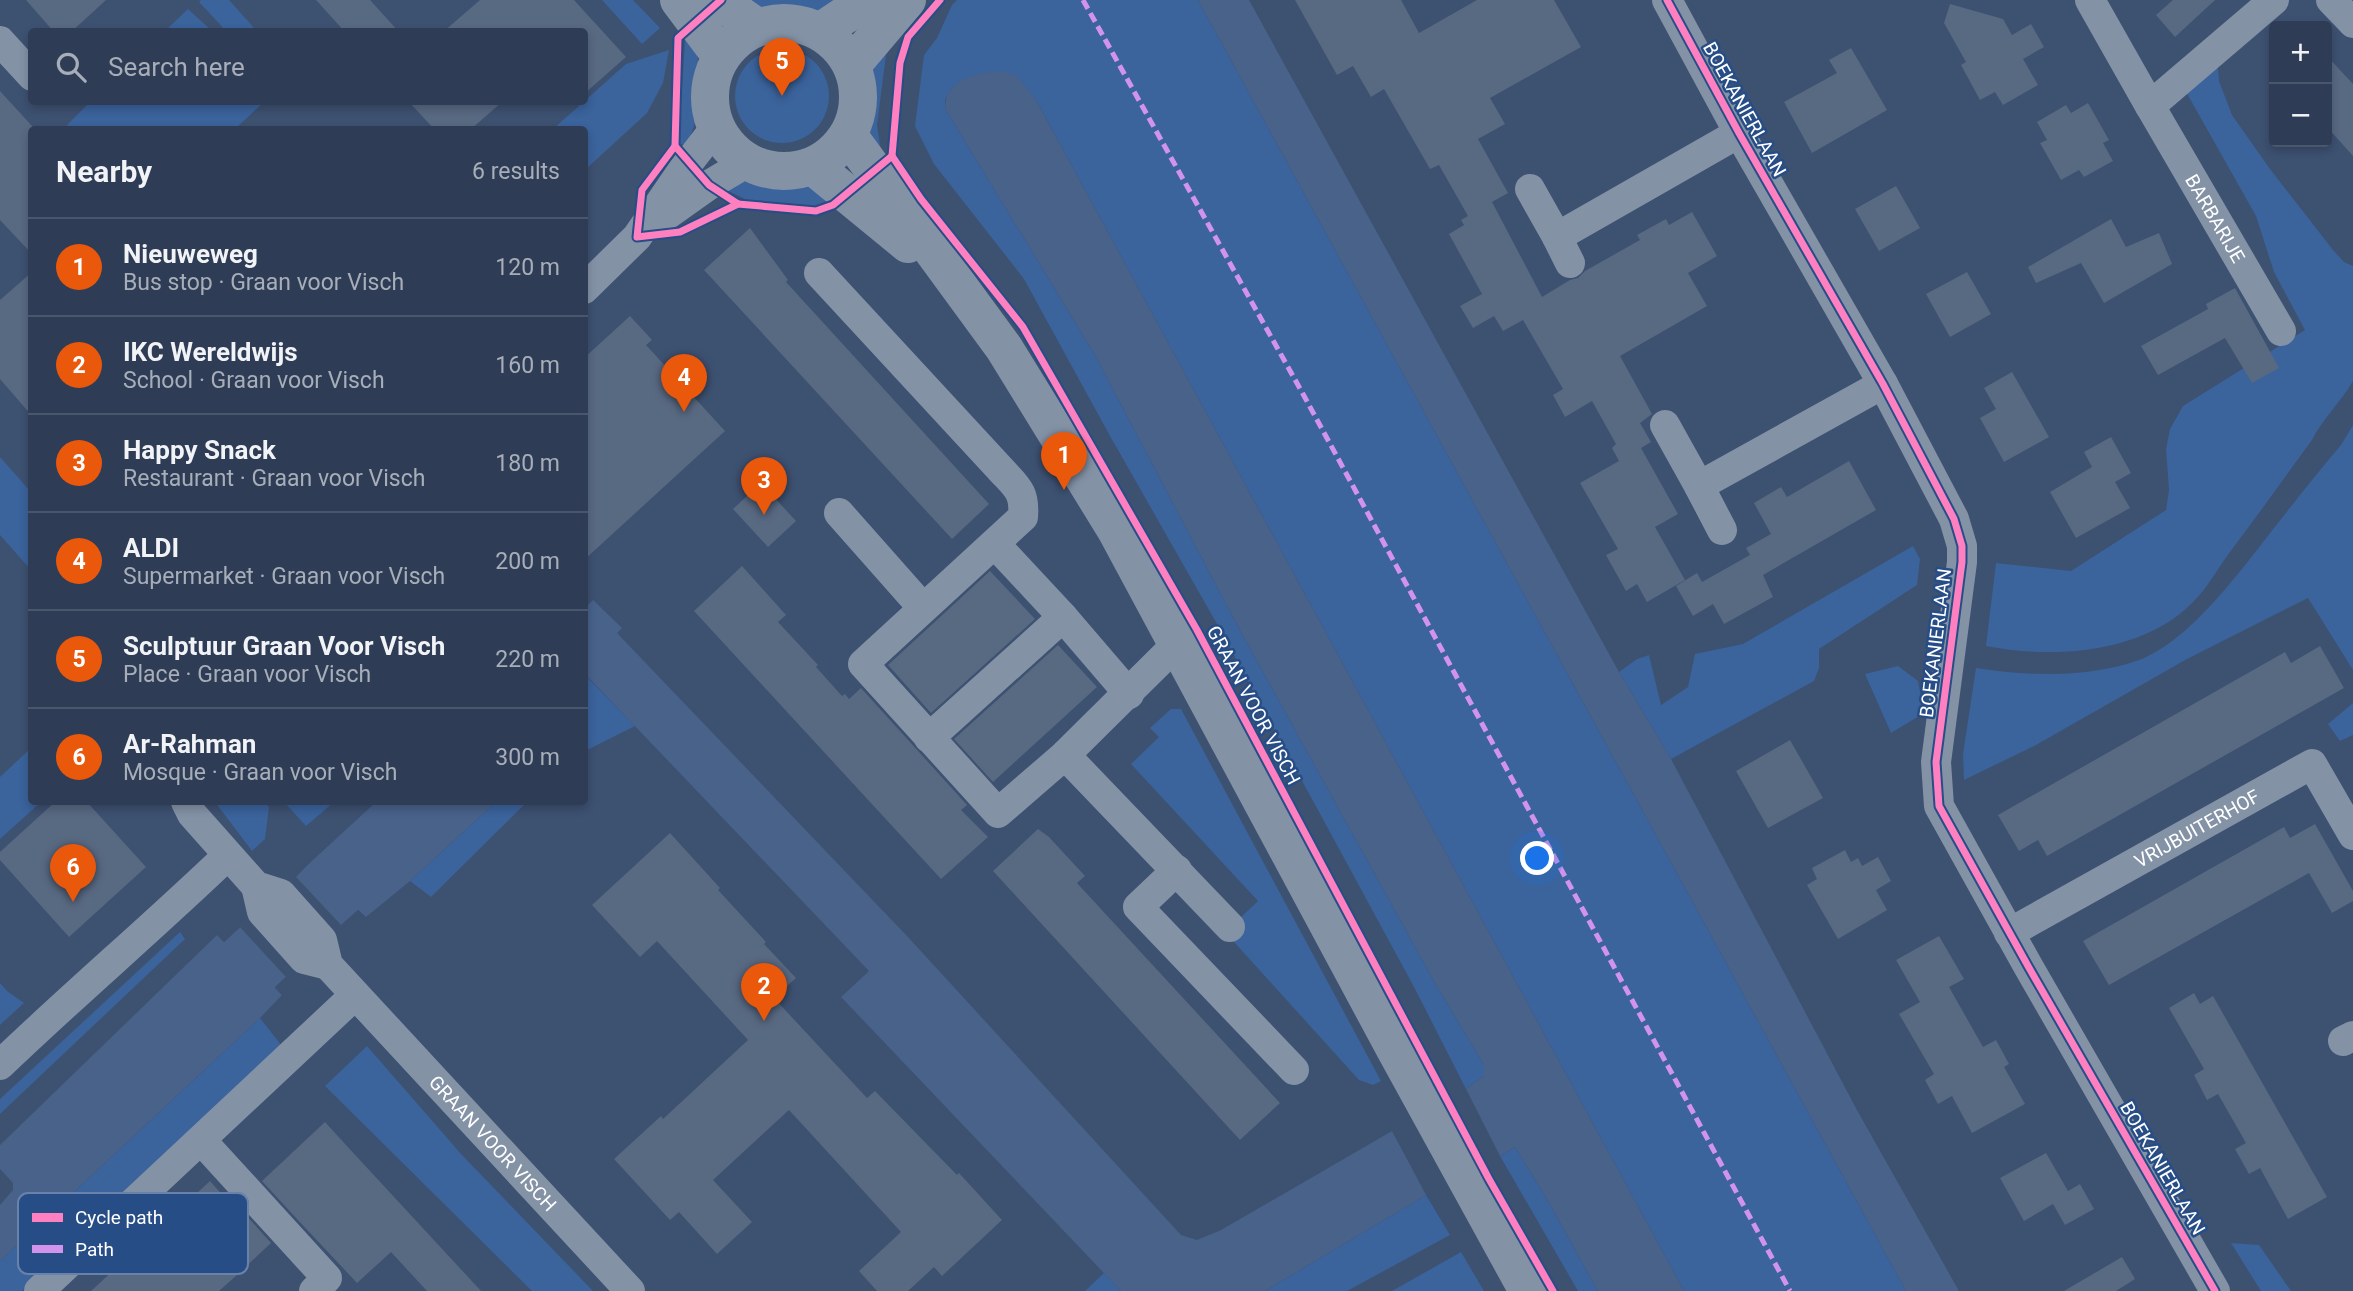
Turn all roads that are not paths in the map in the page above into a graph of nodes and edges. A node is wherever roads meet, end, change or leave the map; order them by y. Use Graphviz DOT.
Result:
graph roads {
  1 [pos="679,0"];
  2 [pos="718,0"];
  3 [pos="869,0"];
  4 [pos="907,0"];
  5 [pos="1667,0"];
  6 [pos="2090,0"];
  7 [pos="2274,0"];
  8 [pos="2331,0"];
  9 [pos="2353,23"];
  10 [pos="757,27"];
  11 [pos="821,31"];
  12 [pos="0,41"];
  13 [pos="721,56"];
  14 [pos="852,65"];
  15 [pos="28,72"];
  16 [pos="2150,106"];
  17 [pos="716,127"];
  18 [pos="1739,133"];
  19 [pos="848,135"];
  20 [pos="748,162"];
  21 [pos="813,166"];
  22 [pos="1530,189"];
  23 [pos="637,237"];
  24 [pos="1557,237"];
  25 [pos="1570,264"];
  26 [pos="819,273"];
  27 [pos="955,284"];
  28 [pos="588,285"];
  29 [pos="2281,331"];
  30 [pos="1883,384"];
  31 [pos="1665,425"];
  32 [pos="1699,486"];
  33 [pos="839,513"];
  34 [pos="1722,530"];
  35 [pos="995,544"];
  36 [pos="923,608"];
  37 [pos="1063,617"];
  38 [pos="1176,645"];
  39 [pos="1129,694"];
  40 [pos="929,738"];
  41 [pos="1065,755"];
  42 [pos="188,805"];
  43 [pos="2353,835"];
  44 [pos="228,856"];
  45 [pos="1177,870"];
  46 [pos="1230,927"];
  47 [pos="2009,933"];
  48 [pos="355,995"];
  49 [pos="0,1065"];
  50 [pos="1294,1070"];
  51 [pos="201,1140"];
  52 [pos="144,1193"];
  53 [pos="57,1274"];
  54 [pos="39,1291"];
  55 [pos="314,1291"];
  56 [pos="630,1291"];
  57 [pos="1528,1291"];
  58 [pos="2215,1291"];
  1 -- 13 [label="street"];
  2 -- 10 [label="street"];
  3 -- 11 [label="street"];
  4 -- 14 [label="street"];
  5 -- 18 [label="street, BOEKANIERLAAN"];
  6 -- 16 [label="street, BARBARIJE"];
  7 -- 16 [label="street"];
  8 -- 9 [label="street"];
  10 -- 11 [label="street"];
  10 -- 13 [label="street"];
  11 -- 14 [label="street"];
  12 -- 15 [label="street"];
  13 -- 17 [label="street"];
  14 -- 19 [label="street"];
  16 -- 29 [label="street, BARBARIJE"];
  17 -- 20 [label="street"];
  17 -- 23 [label="street"];
  18 -- 24 [label="street"];
  18 -- 30 [label="street, BOEKANIERLAAN"];
  19 -- 21 [label="street"];
  19 -- 27 [label="street, GRAAN VOOR VISCH"];
  20 -- 21 [label="street"];
  20 -- 23 [label="street"];
  21 -- 27 [label="street, GRAAN VOOR VISCH"];
  22 -- 24 [label="street"];
  23 -- 28 [label="street"];
  24 -- 25 [label="street"];
  26 -- 35 [label="street"];
  27 -- 38 [label="street, GRAAN VOOR VISCH"];
  30 -- 32 [label="street"];
  30 -- 47 [label="street, BOEKANIERLAAN"];
  31 -- 32 [label="street"];
  32 -- 34 [label="street"];
  33 -- 36 [label="street"];
  35 -- 36 [label="street"];
  35 -- 37 [label="street"];
  36 -- 40 [label="street"];
  37 -- 39 [label="street"];
  37 -- 40 [label="street"];
  38 -- 39 [label="street"];
  38 -- 57 [label="street, GRAAN VOOR VISCH"];
  39 -- 41 [label="street"];
  40 -- 41 [label="street"];
  41 -- 45 [label="street"];
  42 -- 44 [label="street, GRAAN VOOR VISCH"];
  43 -- 47 [label="street, VRIJBUITERHOF"];
  44 -- 48 [label="street, GRAAN VOOR VISCH"];
  44 -- 49 [label="street"];
  45 -- 46 [label="street"];
  45 -- 50 [label="street"];
  47 -- 58 [label="street, BOEKANIERLAAN"];
  48 -- 51 [label="street"];
  48 -- 56 [label="street, GRAAN VOOR VISCH"];
  51 -- 52 [label="street"];
  51 -- 55 [label="street"];
  53 -- 54 [label="street"];
}
